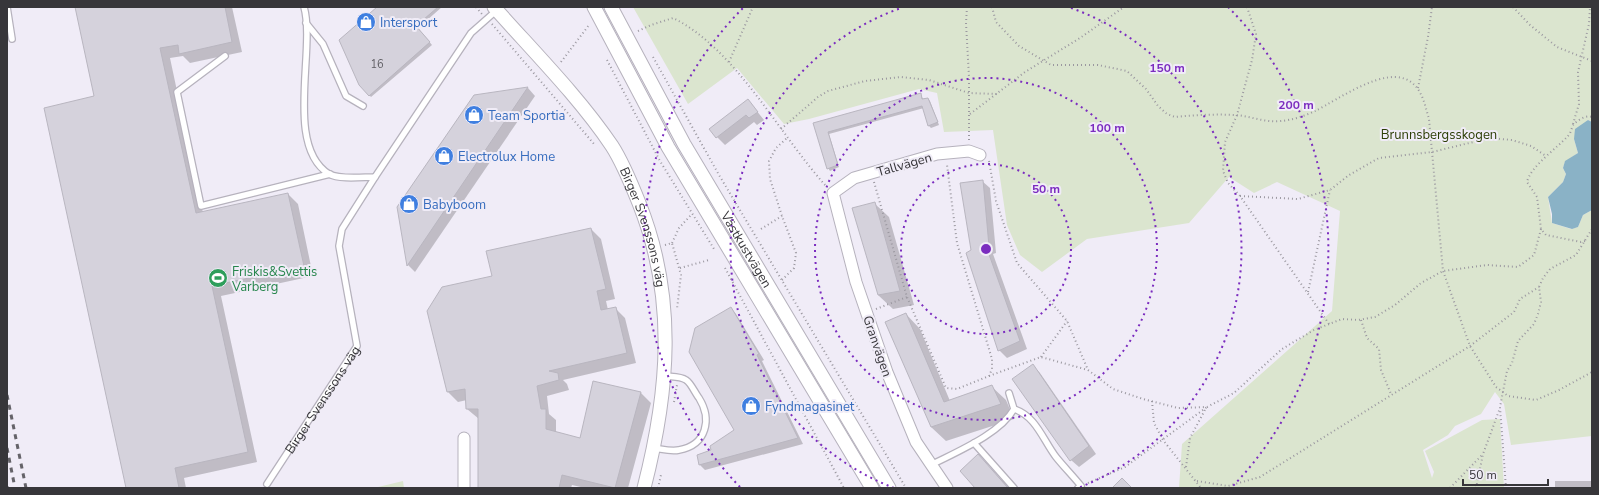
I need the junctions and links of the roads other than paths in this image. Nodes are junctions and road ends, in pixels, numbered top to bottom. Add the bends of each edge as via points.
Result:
1 (7, 7) edge
2 (304, 7) edge
3 (594, 7) edge
4 (611, 7) edge
5 (496, 8) edge
6 (306, 23) junction
7 (12, 39) dead end
8 (225, 56) dead end
9 (363, 106) dead end
10 (974, 153) road end
11 (330, 174) junction
12 (375, 177) junction
13 (833, 193) joint
14 (665, 376) junction
15 (1009, 393) dead end
16 (1014, 409) junction
17 (464, 438) dead end
18 (974, 443) junction
19 (654, 448) junction
20 (931, 465) junction
21 (267, 484) dead end
22 (1081, 487) edge
23 (464, 488) edge
24 (644, 488) edge
25 (872, 488) edge
26 (889, 488) edge
27 (947, 488) edge
28 (1014, 488) edge

1 - 7 lane
2 - 6 lane
3 - 25 street, Västkustvägen via 672,153
4 - 26 street, Västkustvägen via 684,144
5 - 12 lane, Birger Svenssons väg via 471,33
5 - 14 street, Birger Svenssons väg via 586,112 612,147 630,180 647,224 661,280 666,341
6 - 9 lane via 323,44 346,96
6 - 11 lane via 303,106 307,136 315,161
8 - 11 lane via 177,92 201,206
10 - 13 street, Tallvägen via 945,154 871,173 854,178
11 - 12 lane via 351,178
12 - 21 lane, Birger Svenssons väg via 342,229 339,246 357,346
13 - 20 street, Granvägen via 856,282 887,372 916,442
14 - 19 street, Birger Svenssons väg
14 - 19 lane via 677,377 689,383 703,405 707,424 705,432 689,446 679,450
15 - 16 lane
16 - 18 lane via 1009,418
16 - 22 lane via 1033,421 1056,457
17 - 23 street
18 - 20 lane
18 - 28 lane
19 - 24 street, Birger Svenssons väg
20 - 27 street, Granvägen

